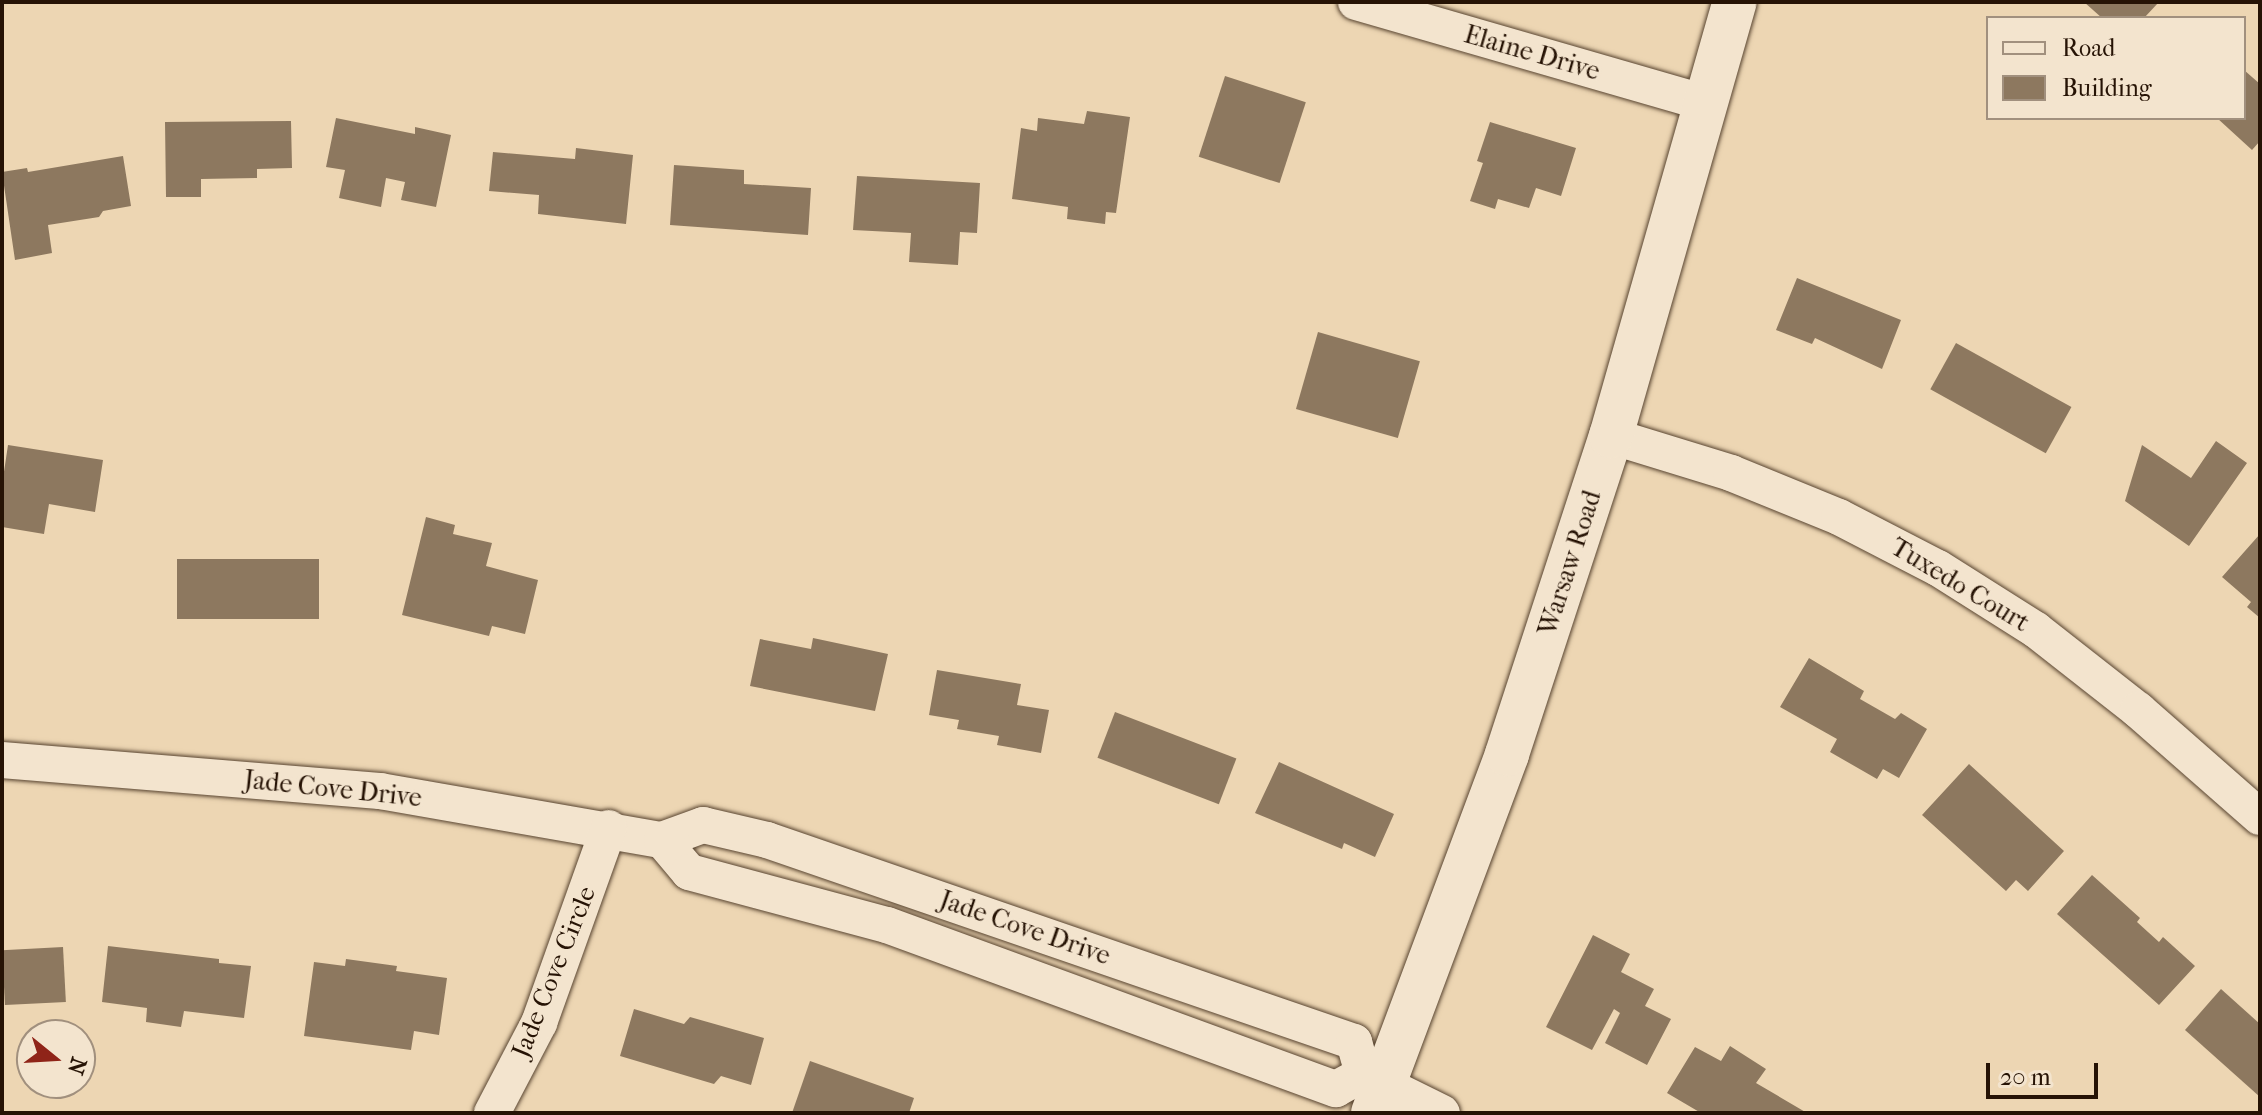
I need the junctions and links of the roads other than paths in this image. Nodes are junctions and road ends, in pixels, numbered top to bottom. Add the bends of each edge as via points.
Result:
1 (1356, 2) edge
2 (1735, 2) edge
3 (1707, 103) junction
4 (1611, 436) junction
5 (2, 760) edge
6 (2260, 817) edge
7 (609, 828) junction
8 (662, 840) junction
9 (861, 872) junction
10 (847, 914) junction
11 (1009, 922) junction
12 (994, 964) junction
13 (1374, 1090) edge
14 (492, 1113) edge
15 (1442, 1113) edge

1 - 3 street, Elaine Drive
2 - 3 street, Warsaw Road
3 - 4 street, Warsaw Road
4 - 6 street, Tuxedo Court via 1745,478 1839,517 1938,568 2036,630
4 - 13 street, Warsaw Road via 1507,754
5 - 7 street, Jade Cove Drive via 380,791
7 - 8 street, Jade Cove Drive
7 - 14 street, Jade Cove Circle via 539,1023
8 - 9 street, Jade Cove Drive via 703,825
8 - 10 street, Jade Cove Drive via 689,872
9 - 10 street
9 - 11 street, Jade Cove Drive
10 - 12 street, Jade Cove Drive
11 - 12 street
11 - 13 street, Jade Cove Drive via 1354,1042
12 - 13 street, Jade Cove Drive via 1336,1089
13 - 15 street

